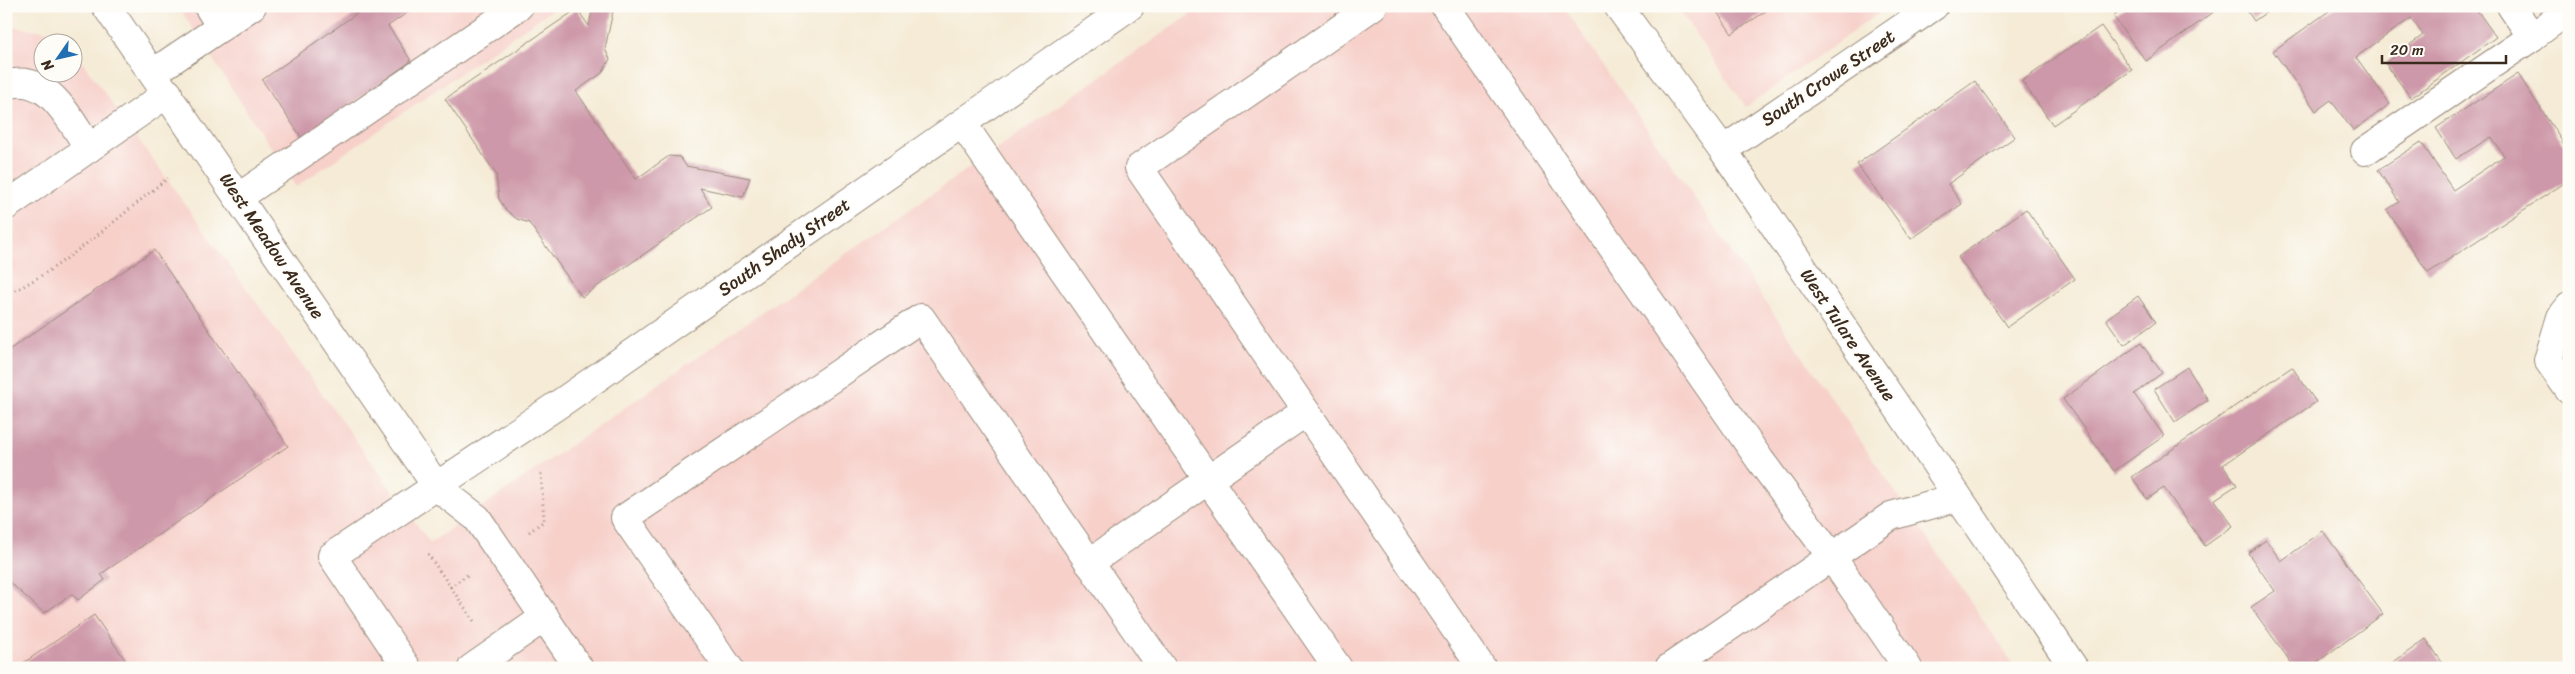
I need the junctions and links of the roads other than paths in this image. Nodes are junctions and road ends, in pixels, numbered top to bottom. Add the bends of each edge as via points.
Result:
1 (106, 6) edge
2 (252, 6) edge
3 (519, 6) edge
4 (1130, 6) edge
5 (1373, 6) edge
6 (1445, 6) edge
7 (1618, 6) edge
8 (1934, 6) edge
9 (2511, 6) edge
10 (2569, 10) edge
11 (215, 17) edge
12 (2532, 36) junction
13 (160, 83) junction
14 (6, 85) edge
15 (962, 123) junction
16 (89, 148) junction
17 (1723, 150) junction
18 (2365, 151) dead end
19 (239, 197) junction
20 (6, 206) edge
21 (2569, 307) edge
22 (2569, 390) edge
23 (1306, 412) junction
24 (1208, 480) junction
25 (437, 487) junction
26 (1958, 497) junction
27 (1831, 556) junction
28 (1089, 562) junction
29 (545, 617) junction
30 (407, 668) edge
31 (472, 668) edge
32 (579, 668) edge
33 (729, 668) edge
34 (1162, 668) edge
35 (1338, 668) edge
36 (1482, 668) edge
37 (1669, 668) edge
38 (1908, 668) edge
39 (2074, 668) edge

1 - 13 street, West Meadow Avenue
2 - 11 street
3 - 19 street
4 - 15 street, South Shady Street
5 - 23 street via 1139,168
6 - 27 street via 1760,460
7 - 17 street, West Tulare Avenue
8 - 17 street, South Crowe Street
9 - 12 street
10 - 12 street
11 - 13 street
12 - 18 street
13 - 16 street
13 - 19 street, West Meadow Avenue
14 - 16 street via 37,85 55,98
15 - 24 street
15 - 25 street, South Shady Street
16 - 20 street
17 - 26 street, West Tulare Avenue
19 - 25 street, West Meadow Avenue
21 - 22 street via 2561,317 2548,360
23 - 24 street
23 - 36 street
24 - 28 street
24 - 35 street
25 - 29 street, West Meadow Avenue via 477,518
25 - 30 street, South Shady Street via 332,556
26 - 27 street via 1891,516
26 - 39 street, West Tulare Avenue
27 - 37 street
27 - 38 street
28 - 33 street via 921,318 625,518
28 - 34 street
29 - 31 street
29 - 32 street, West Meadow Avenue

